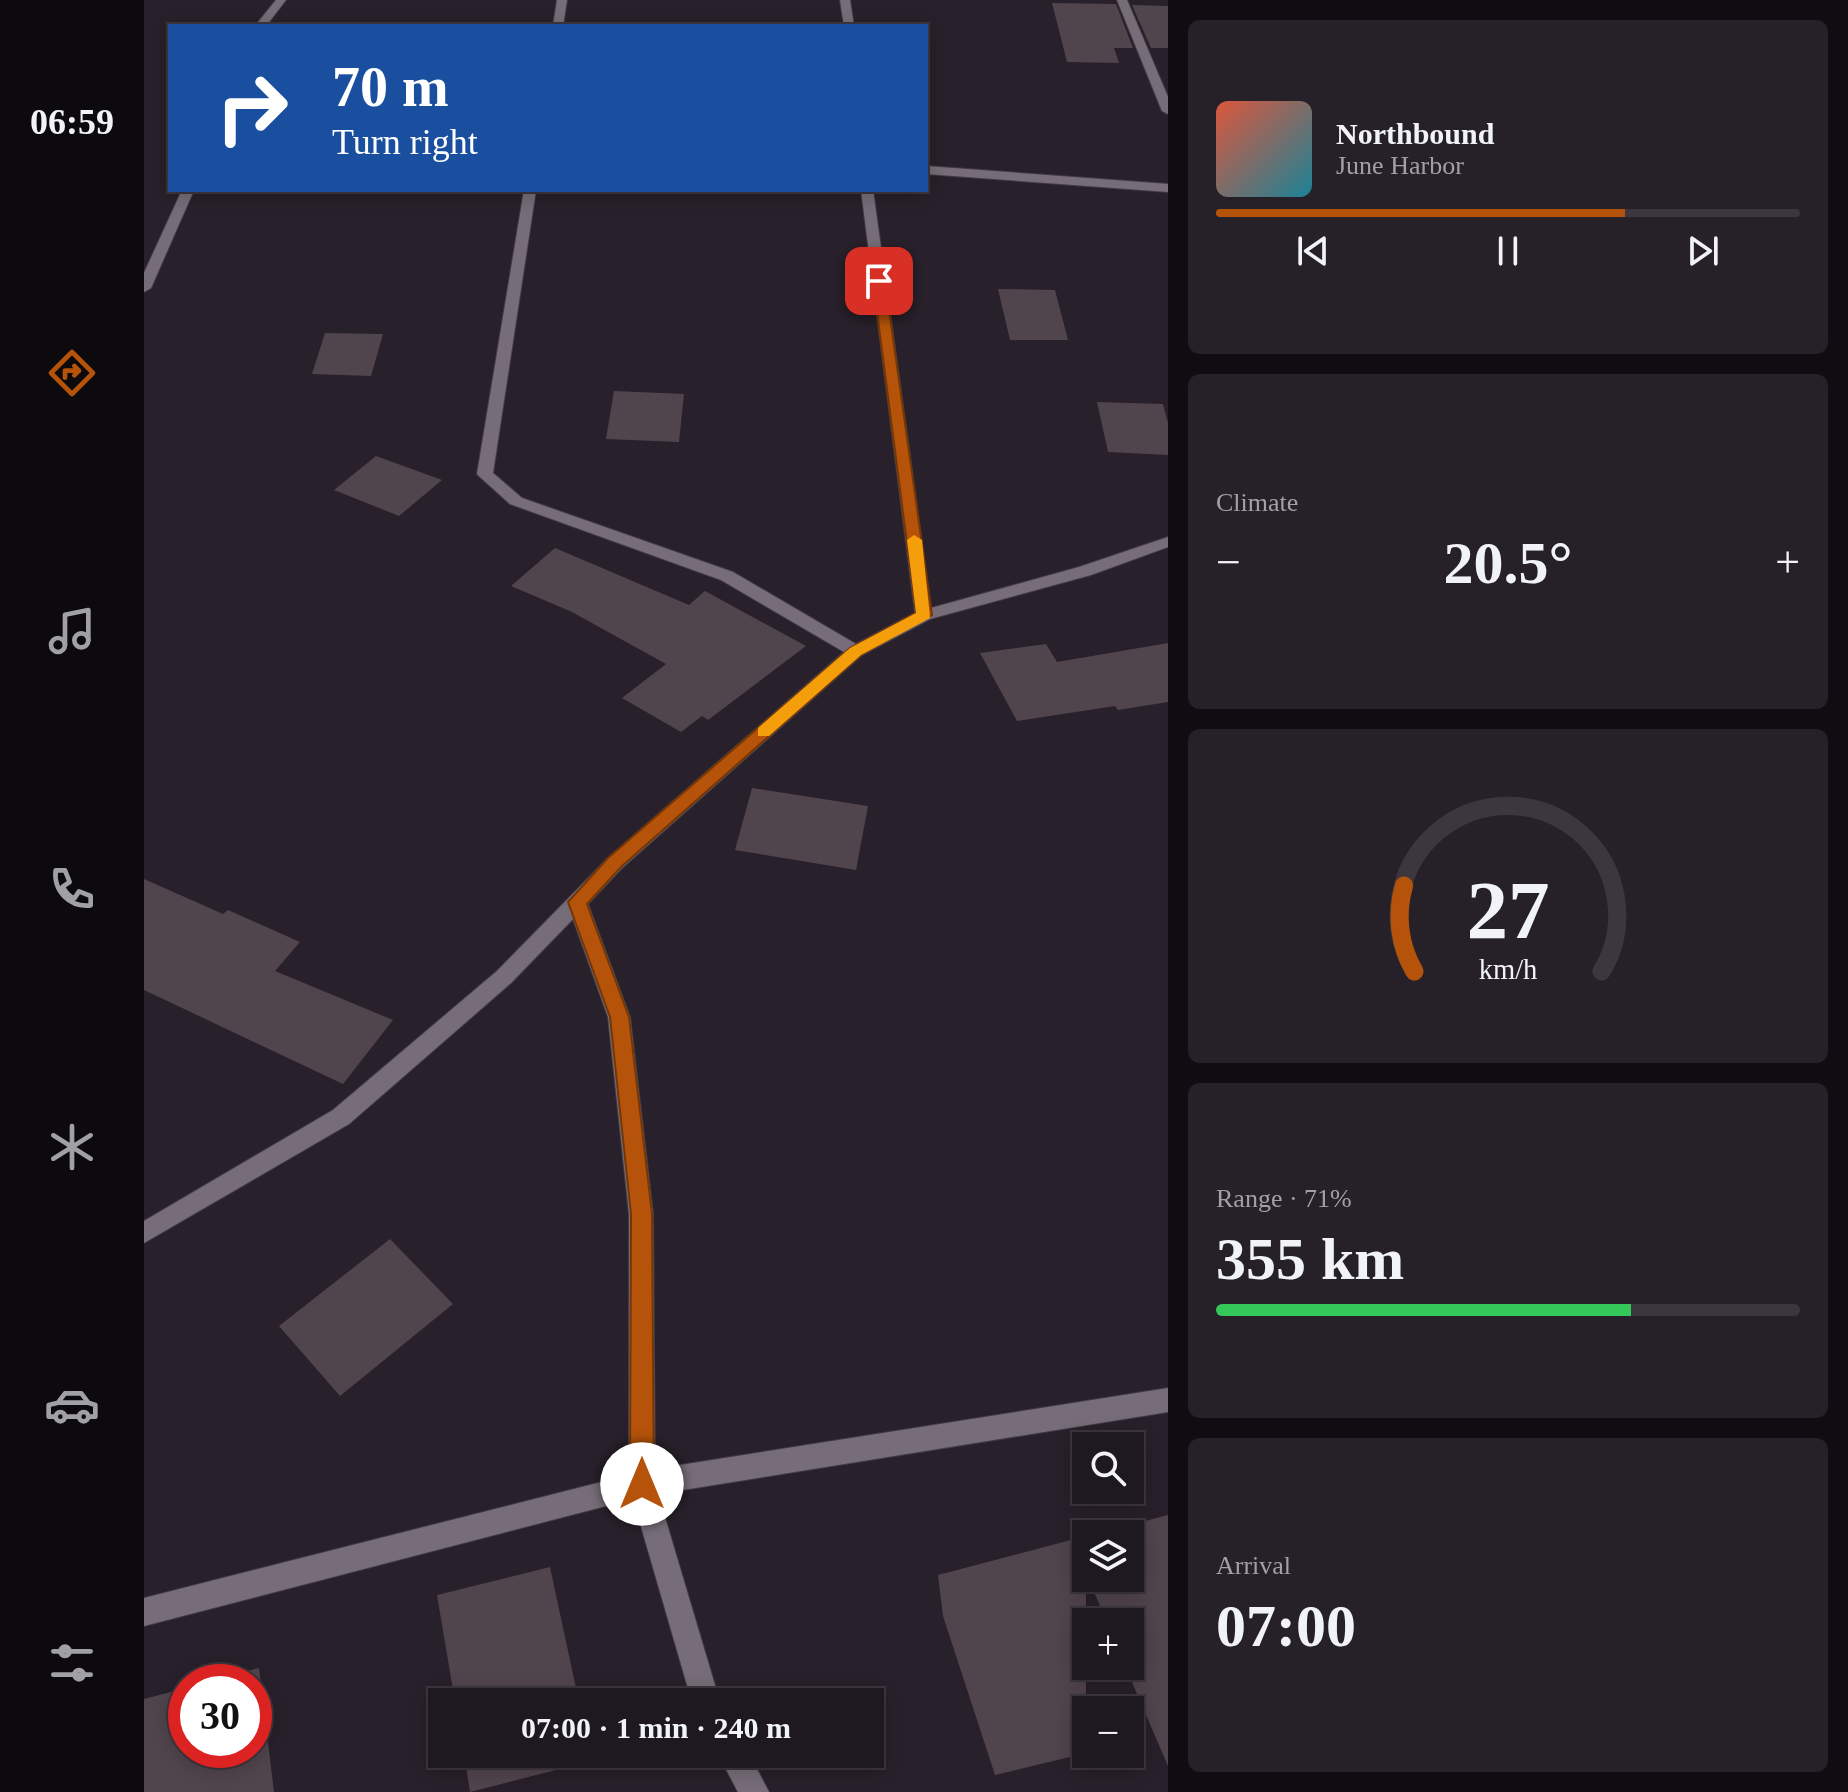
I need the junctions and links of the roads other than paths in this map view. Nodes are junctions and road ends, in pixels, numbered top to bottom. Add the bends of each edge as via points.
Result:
1 (281, 0) edge
2 (562, 0) edge
3 (845, 0) edge
4 (1122, 0) edge
5 (262, 24) edge
6 (558, 24) edge
7 (849, 24) edge
8 (1168, 111) edge
9 (928, 170) edge
10 (1168, 188) edge
11 (187, 192) edge
12 (530, 192) edge
13 (867, 192) edge
14 (144, 288) edge
15 (1168, 542) edge
16 (924, 615) junction
17 (856, 651) junction
18 (577, 902) junction
19 (144, 1233) edge
20 (1168, 1400) edge
21 (642, 1484) junction
22 (144, 1612) edge
23 (702, 1688) edge
24 (741, 1768) edge
25 (754, 1792) edge

1 - 5 street
2 - 6 street
3 - 7 street
4 - 8 street
9 - 10 street
11 - 14 street
12 - 17 street via 485,474 516,501 727,576
13 - 16 street
15 - 16 street
16 - 17 street
17 - 18 street
18 - 19 street via 504,977 341,1117
18 - 21 street via 619,1017 640,1199
20 - 21 street
21 - 22 street
21 - 23 street
24 - 25 street

